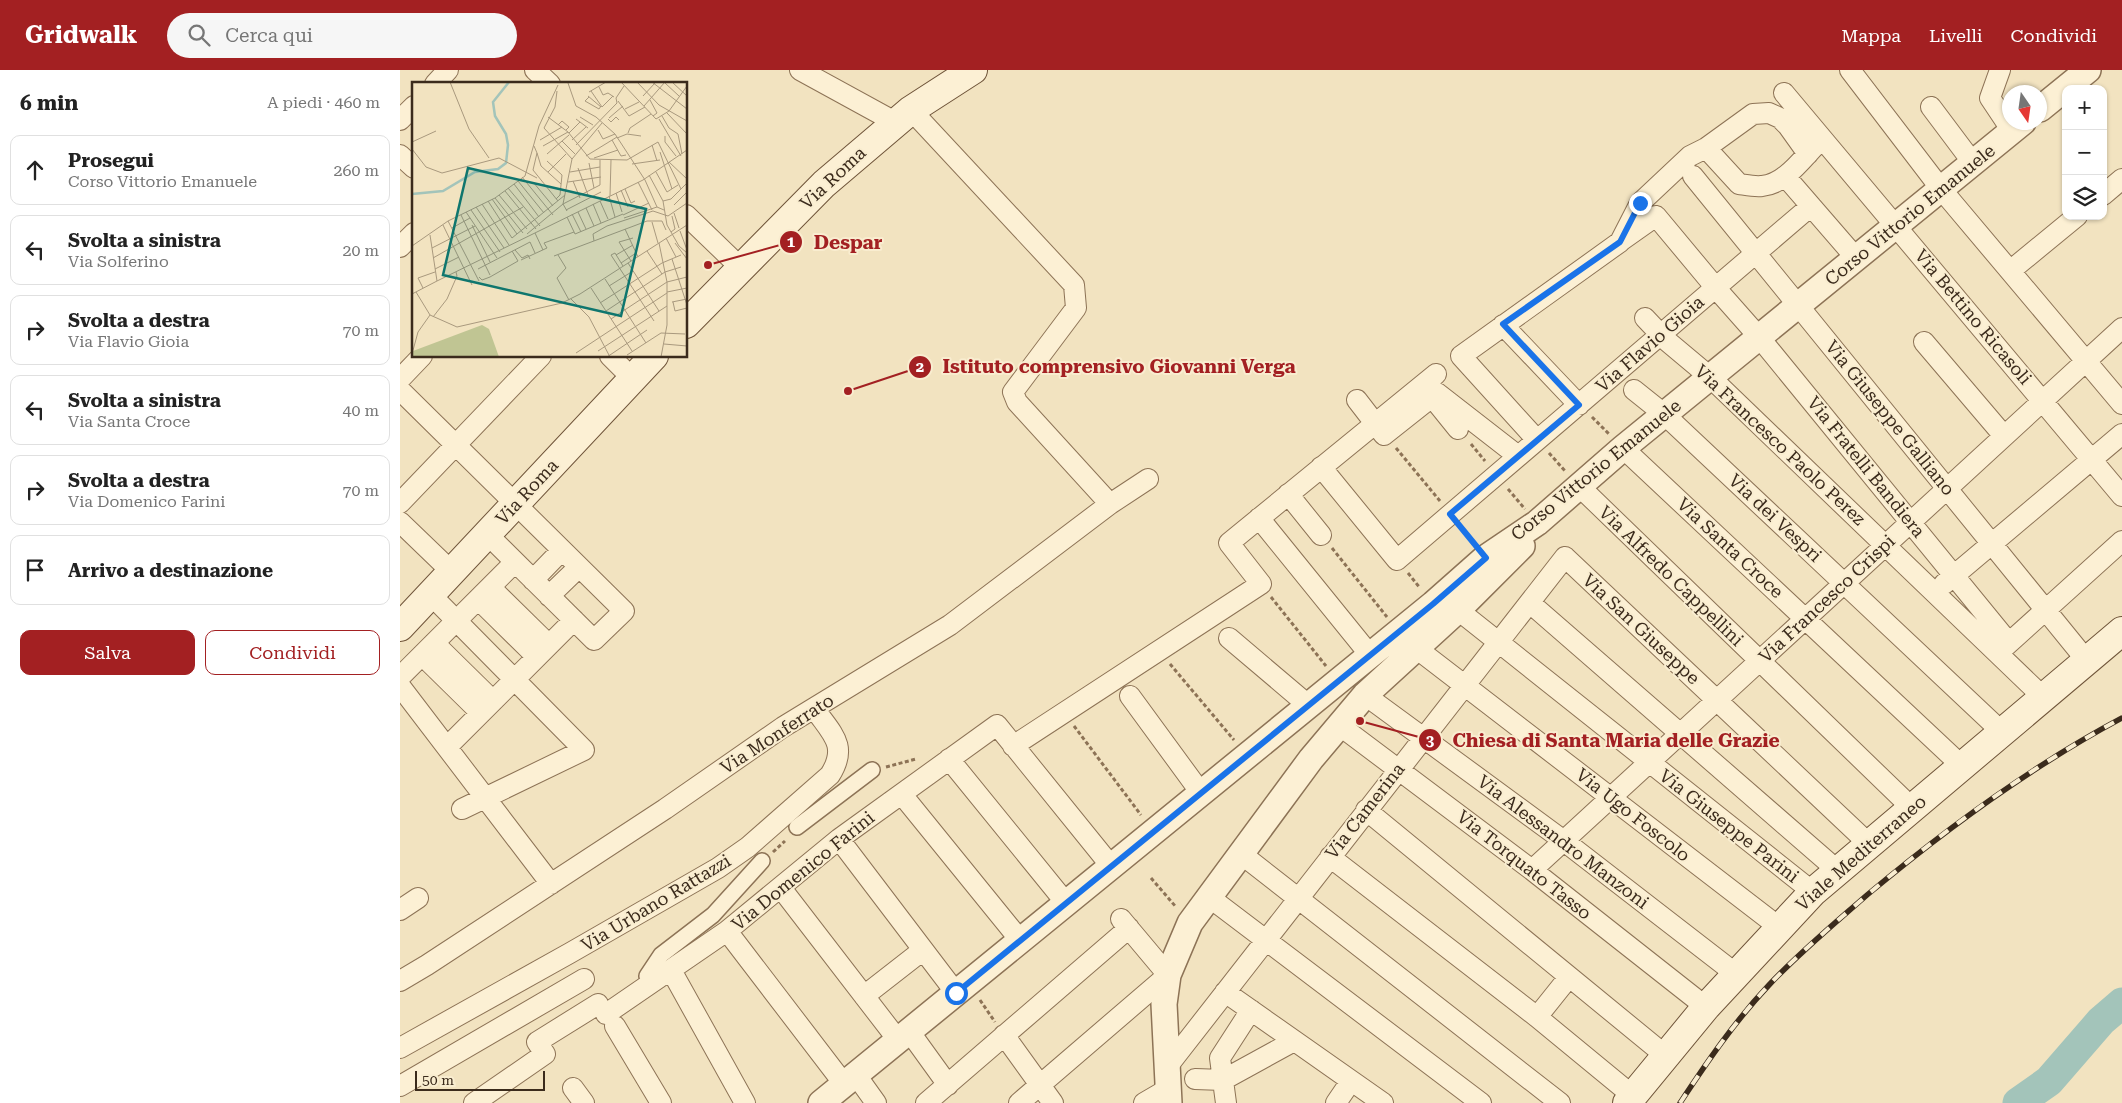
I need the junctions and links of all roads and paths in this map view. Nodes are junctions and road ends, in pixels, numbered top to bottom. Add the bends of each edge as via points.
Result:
1 (448, 70) edge
2 (535, 70) edge
3 (800, 70) edge
4 (973, 70) edge
5 (1850, 70) edge
6 (2000, 70) edge
7 (2088, 70) edge
8 (437, 82) edge
9 (548, 82) edge
10 (1784, 93) dead end
11 (2047, 103) edge
12 (1931, 107) dead end
13 (412, 108) edge
14 (2002, 111) edge
15 (903, 116) junction
16 (400, 120) edge
17 (2013, 130) edge
18 (1822, 139) junction
19 (1706, 148) junction
20 (1808, 154) junction
21 (400, 155) edge
22 (1973, 163) junction
23 (412, 166) edge
24 (1693, 176) dead end
25 (1785, 176) junction
26 (2122, 179) edge
27 (1739, 184) junction
28 (1941, 189) junction
29 (2107, 192) edge
30 (1717, 204) junction
31 (1811, 206) junction
32 (688, 217) edge
33 (2072, 220) edge
34 (1896, 226) junction
35 (412, 235) edge
36 (1620, 242) junction
37 (400, 247) edge
38 (1756, 253) junction
39 (1856, 258) junction
40 (742, 269) junction
41 (2010, 271) junction
42 (1718, 290) junction
43 (1799, 305) junction
44 (1645, 318) dead end
45 (688, 322) edge
46 (1503, 324) junction
47 (2122, 328) edge
48 (1759, 337) junction
49 (1664, 338) junction
50 (1924, 342) dead end
51 (420, 358) edge
52 (539, 358) edge
53 (612, 358) edge
54 (652, 358) edge
55 (2086, 360) junction
56 (1436, 374) dead end
57 (1710, 377) junction
58 (632, 378) junction
59 (400, 379) edge
60 (400, 390) edge
61 (1634, 390) dead end
62 (1432, 397) junction
63 (1357, 400) dead end
64 (2042, 400) junction
65 (2122, 404) edge
66 (1579, 405) junction
67 (1664, 414) junction
68 (1380, 429) junction
69 (1458, 429) joint
70 (2122, 434) edge
71 (2004, 436) junction
72 (1537, 440) junction
73 (456, 444) junction
74 (1623, 448) junction
75 (1518, 456) junction
76 (2092, 460) junction
77 (1321, 467) junction
78 (1496, 475) junction
79 (1148, 479) dead end
80 (1578, 485) junction
81 (1947, 488) junction
82 (1288, 494) junction
83 (2122, 496) edge
84 (400, 502) edge
85 (516, 504) junction
86 (1110, 504) junction
87 (1450, 514) junction
88 (1259, 518) junction
89 (400, 522) edge
90 (1910, 522) junction
91 (1537, 523) junction
92 (487, 534) junction
93 (1321, 535) joint
94 (2122, 541) edge
95 (1992, 544) junction
96 (1885, 545) junction
97 (562, 550) junction
98 (1566, 557) joint
99 (1486, 558) junction
100 (1397, 560) junction
101 (515, 562) junction
102 (579, 566) junction
103 (452, 572) junction
104 (1954, 575) junction
105 (533, 580) junction
106 (1844, 583) junction
107 (1261, 584) junction
108 (1934, 592) junction
109 (484, 593) junction
110 (431, 595) junction
111 (550, 596) junction
112 (1530, 603) junction
113 (1433, 604) junction
114 (1458, 610) junction
115 (2045, 610) junction
116 (1805, 619) junction
117 (456, 620) junction
118 (574, 620) junction
119 (400, 627) edge
120 (1398, 631) junction
121 (2122, 631) edge
122 (1229, 638) dead end
123 (1499, 642) junction
124 (1416, 648) junction
125 (2003, 648) junction
126 (428, 649) junction
127 (1159, 650) junction
128 (543, 651) junction
129 (1370, 655) junction
130 (1760, 661) junction
131 (2087, 661) junction
132 (400, 677) edge
133 (515, 680) junction
134 (1338, 681) junction
135 (1465, 685) junction
136 (400, 686) edge
137 (1365, 695) junction
138 (1130, 696) dead end
139 (2043, 697) junction
140 (1717, 700) junction
141 (1308, 705) junction
142 (487, 707) junction
143 (814, 708) junction
144 (1064, 713) junction
145 (1339, 725) junction
146 (2002, 732) junction
147 (1680, 734) junction
148 (1423, 738) junction
149 (1014, 746) junction
150 (447, 747) junction
151 (1247, 755) junction
152 (949, 759) junction
153 (1649, 762) junction
154 (1962, 766) junction
155 (1398, 769) junction
156 (872, 770) joint
157 (1201, 793) junction
158 (485, 798) junction
159 (1611, 798) junction
160 (908, 802) dead end
161 (1912, 808) junction
162 (462, 809) dead end
163 (1366, 810) junction
164 (797, 827) dead end
165 (1154, 831) junction
166 (839, 840) junction
167 (1564, 841) junction
168 (1869, 844) junction
169 (1240, 853) junction
170 (1330, 857) junction
171 (762, 861) dead end
172 (1111, 866) junction
173 (1532, 870) junction
174 (1837, 870) junction
175 (1151, 878) dead end
176 (551, 884) junction
177 (781, 888) junction
178 (1813, 892) junction
179 (1209, 897) junction
180 (1298, 897) junction
181 (418, 898) dead end
182 (1066, 903) junction
183 (400, 910) edge
184 (1190, 923) junction
185 (1779, 927) junction
186 (727, 931) junction
187 (1020, 940) junction
188 (1266, 940) junction
189 (923, 950) junction
190 (670, 970) junction
191 (1736, 974) junction
192 (1168, 975) junction
193 (647, 976) dead end
194 (1569, 977) junction
195 (584, 979) dead end
196 (400, 981) edge
197 (962, 988) junction
198 (1225, 992) junction
199 (864, 996) junction
200 (1706, 1007) junction
201 (1251, 1010) junction
202 (606, 1015) junction
203 (1537, 1017) junction
204 (1004, 1035) junction
205 (904, 1036) junction
206 (1294, 1041) junction
207 (400, 1048) edge
208 (1666, 1056) junction
209 (850, 1079) junction
210 (1195, 1079) dead end
211 (1223, 1080) junction
212 (1351, 1081) junction
213 (948, 1084) junction
214 (1040, 1085) junction
215 (400, 1086) edge
216 (1168, 1086) edge
217 (1630, 1100) edge
218 (474, 1103) edge
219 (661, 1103) edge
220 (745, 1103) edge
221 (821, 1103) edge
222 (876, 1103) edge
223 (926, 1103) edge
224 (1019, 1103) edge
225 (1053, 1103) edge
226 (1144, 1103) edge
227 (1226, 1103) edge
228 (1336, 1103) edge
229 (1383, 1103) edge
230 (1481, 1103) edge
231 (1560, 1103) edge

1 - 8 street
2 - 9 street
3 - 15 street
4 - 15 main road, Via Roma
5 - 28 street
6 - 14 street via 1990,98
7 - 11 street
10 - 18 street, Via Bettino Ricasoli
12 - 22 street
13 - 16 street
15 - 40 main road, Via Roma via 824,184
15 - 86 street via 1074,285 1076,308 1013,392 1017,402
17 - 22 street, Corso Vittorio Emanuele
18 - 20 street
18 - 34 street, Via Bettino Ricasoli
19 - 20 street via 1753,114 1769,113 1788,126
19 - 27 street
19 - 36 street via 1690,156 1640,203
20 - 25 street
21 - 23 street
22 - 28 street, Corso Vittorio Emanuele
24 - 30 street, Via Giuseppe Galliano
25 - 27 street via 1760,187
25 - 31 street
26 - 29 street
27 - 30 street
28 - 34 street, Corso Vittorio Emanuele
28 - 41 street
30 - 38 street, Via Giuseppe Galliano
31 - 38 street, Via Flavio Gioia
31 - 39 street
32 - 40 street
33 - 41 street
34 - 39 street, Corso Vittorio Emanuele
34 - 64 street, Via Bettino Ricasoli
35 - 37 street
36 - 42 street, Via Fratelli Bandiera via 1656,216
36 - 46 street
38 - 42 street, Via Flavio Gioia
38 - 43 street, Via Giuseppe Galliano
39 - 43 street, Corso Vittorio Emanuele
40 - 45 main road, Via Roma
41 - 55 street
42 - 48 street, Via Fratelli Bandiera
42 - 49 street, Via Flavio Gioia
43 - 48 street, Corso Vittorio Emanuele
43 - 81 street, Via Giuseppe Galliano
44 - 49 street, Via Francesco Paolo Perez
46 - 66 street
46 - 72 street via 1461,356
47 - 55 street, Via Francesco Crispi
48 - 57 street, Corso Vittorio Emanuele
48 - 90 street, Via Fratelli Bandiera
49 - 57 street, Via Francesco Paolo Perez
49 - 66 street, Via Flavio Gioia
50 - 71 street
51 - 59 street
52 - 73 street
53 - 58 street
54 - 58 main road, Via Roma
55 - 64 street, Via Francesco Crispi
55 - 65 street
56 - 68 street
57 - 67 street, Corso Vittorio Emanuele
57 - 96 street, Via Francesco Paolo Perez
58 - 85 main road, Via Roma
60 - 73 street
61 - 67 street, Via dei Vespri
62 - 68 street
62 - 69 street
62 - 75 street via 1437,393
63 - 68 street
64 - 71 street, Via Francesco Crispi
64 - 76 street, Via Bettino Ricasoli
66 - 72 street, Via Flavio Gioia
66 - 74 path
67 - 74 street, Corso Vittorio Emanuele
67 - 106 street, Via dei Vespri
68 - 77 street
68 - 87 path
69 - 78 path
70 - 76 street
71 - 81 street, Via Francesco Crispi
72 - 75 street, Via Flavio Gioia
72 - 80 path
73 - 84 street
73 - 85 street
74 - 80 street, Corso Vittorio Emanuele
74 - 116 street, Via Santa Croce
75 - 78 street, Via Flavio Gioia
76 - 83 street, Via Bettino Ricasoli
76 - 95 street
77 - 82 street
77 - 100 street
78 - 87 street, Via Flavio Gioia
78 - 91 path
79 - 86 street, Via Monferrato
80 - 91 street, Corso Vittorio Emanuele
80 - 130 street, Via Alfredo Cappellini
81 - 90 street, Via Francesco Crispi
81 - 95 street, Via Giuseppe Galliano
82 - 88 street
82 - 93 street
85 - 92 main road, Via Roma
85 - 97 street
86 - 143 street, Via Monferrato via 950,625
87 - 99 path
87 - 100 street, Via Flavio Gioia
88 - 107 street via 1229,544
88 - 129 street
89 - 103 street
90 - 96 street, Via Francesco Crispi
90 - 104 street, Via Fratelli Bandiera
91 - 99 street, Corso Vittorio Emanuele
91 - 114 street via 1518,551
92 - 101 street
92 - 103 main road, Via Roma
93 - 120 path
94 - 115 street
95 - 104 street
95 - 115 street, Via Giuseppe Galliano
96 - 106 street, Via Francesco Crispi
96 - 108 street, Via Francesco Paolo Perez
97 - 102 street
97 - 105 street
98 - 112 street, Via Camerina
98 - 140 street, Via San Giuseppe
99 - 113 street, Corso Vittorio Emanuele
100 - 113 path
101 - 105 street
101 - 109 street
102 - 111 street
102 - 118 street via 624,611 594,640
103 - 110 main road, Via Roma
104 - 108 street
104 - 125 street, Via Fratelli Bandiera
105 - 111 street
106 - 116 street, Via Francesco Crispi
106 - 146 street, Via dei Vespri
107 - 127 street
107 - 134 path
108 - 125 street, Via Francesco Paolo Perez
109 - 117 street
109 - 128 street
110 - 117 street
110 - 119 main road, Via Roma
111 - 118 street
112 - 123 street, Via Camerina
112 - 147 street
113 - 120 street, Corso Vittorio Emanuele
114 - 123 street, Via Giuseppe Parini
114 - 124 street
115 - 125 street
115 - 131 street, Via Giuseppe Galliano
116 - 130 street, Via Francesco Crispi
116 - 154 street, Via Santa Croce
117 - 126 street
117 - 133 street
118 - 128 street
120 - 129 street, Corso Vittorio Emanuele
121 - 131 main road, Viale Mediterraneo
122 - 141 street
123 - 135 street, Via Camerina
123 - 153 street, Via Giuseppe Parini
124 - 135 street, Via Ugo Foscolo
124 - 137 street
125 - 139 street, Via Francesco Paolo Perez
126 - 132 street
126 - 142 street
127 - 144 street
127 - 151 path
128 - 133 street
129 - 134 street, Corso Vittorio Emanuele
130 - 140 street, Via Francesco Crispi
130 - 161 street, Via Alfredo Cappellini
131 - 139 main road, Viale Mediterraneo
133 - 142 street
133 - 158 street via 584,750
134 - 141 street, Corso Vittorio Emanuele
135 - 148 street, Via Camerina
135 - 159 street, Via Ugo Foscolo
136 - 150 street
137 - 145 street
137 - 148 street, Via Alessandro Manzoni
138 - 157 street
139 - 146 main road, Viale Mediterraneo
140 - 147 street, Via Francesco Crispi
140 - 168 street, Via San Giuseppe
141 - 151 street, Corso Vittorio Emanuele
142 - 150 street
143 - 176 street, Via Monferrato
143 - 207 street, Via Urbano Rattazzi via 833,735 839,750 838,763 830,775 748,847 718,868 570,954
144 - 149 street
144 - 165 path
145 - 155 street, Via Torquato Tasso
145 - 169 street
146 - 154 main road, Viale Mediterraneo
147 - 153 street, Via Francesco Crispi
147 - 174 street
148 - 155 street, Via Camerina
148 - 167 street, Via Alessandro Manzoni
149 - 152 street, Via Domenico Farini via 997,725
149 - 172 street
150 - 158 street
151 - 157 street, Corso Vittorio Emanuele
152 - 156 path via 920,758
152 - 166 street, Via Domenico Farini
152 - 182 street
153 - 159 street, Via Francesco Crispi
153 - 178 street, Via Giuseppe Parini
154 - 161 main road, Viale Mediterraneo
155 - 163 street, Via Camerina
155 - 173 street, Via Torquato Tasso
156 - 164 street
157 - 165 street, Corso Vittorio Emanuele
158 - 162 street
158 - 176 street
159 - 167 street, Via Francesco Crispi
159 - 185 street, Via Ugo Foscolo
160 - 187 street
161 - 168 main road, Viale Mediterraneo
163 - 170 street, Via Camerina
163 - 194 street
165 - 172 street, Corso Vittorio Emanuele
166 - 177 street, Via Domenico Farini
166 - 189 street
167 - 173 street, Via Francesco Crispi
167 - 191 street, Via Alessandro Manzoni
168 - 174 main road, Viale Mediterraneo
169 - 179 street
169 - 180 street
170 - 180 street, Via Camerina
170 - 203 street
171 - 193 street via 714,915 661,955
172 - 182 street, Corso Vittorio Emanuele
173 - 200 street, Via Torquato Tasso
174 - 178 main road, Viale Mediterraneo
175 - 184 path
176 - 196 street, Via Monferrato
177 - 186 street, Via Domenico Farini
177 - 199 street
178 - 185 main road, Viale Mediterraneo
179 - 184 street
179 - 188 street
180 - 188 street, Via Camerina
180 - 231 street
181 - 183 street
182 - 187 street, Corso Vittorio Emanuele
184 - 192 street
185 - 191 main road, Viale Mediterraneo
186 - 190 street, Via Domenico Farini
186 - 209 street
187 - 197 street, Corso Vittorio Emanuele
188 - 198 street, Via Camerina
188 - 230 street
189 - 197 street
189 - 199 street
190 - 202 street, Via Domenico Farini
190 - 220 street
191 - 200 main road, Viale Mediterraneo
192 - 204 street via 1125,923
192 - 214 street
192 - 216 street via 1164,1004
194 - 203 street
194 - 208 street
195 - 215 street
197 - 204 path
197 - 205 street, Corso Vittorio Emanuele
198 - 201 street
198 - 216 street, Via Camerina
199 - 205 street
200 - 208 main road, Viale Mediterraneo
201 - 206 street
201 - 211 street via 1220,1058
202 - 218 street, Via Domenico Farini via 537,1042 545,1054
202 - 219 street
203 - 217 street
204 - 213 street
204 - 214 street
205 - 209 street, Corso Vittorio Emanuele
205 - 213 street
206 - 211 street
206 - 212 street
208 - 217 main road, Viale Mediterraneo
209 - 221 street, Corso Vittorio Emanuele
209 - 222 street
210 - 211 street
211 - 227 street
212 - 228 street
212 - 229 street
213 - 223 street
214 - 224 street
214 - 225 street
216 - 226 street

